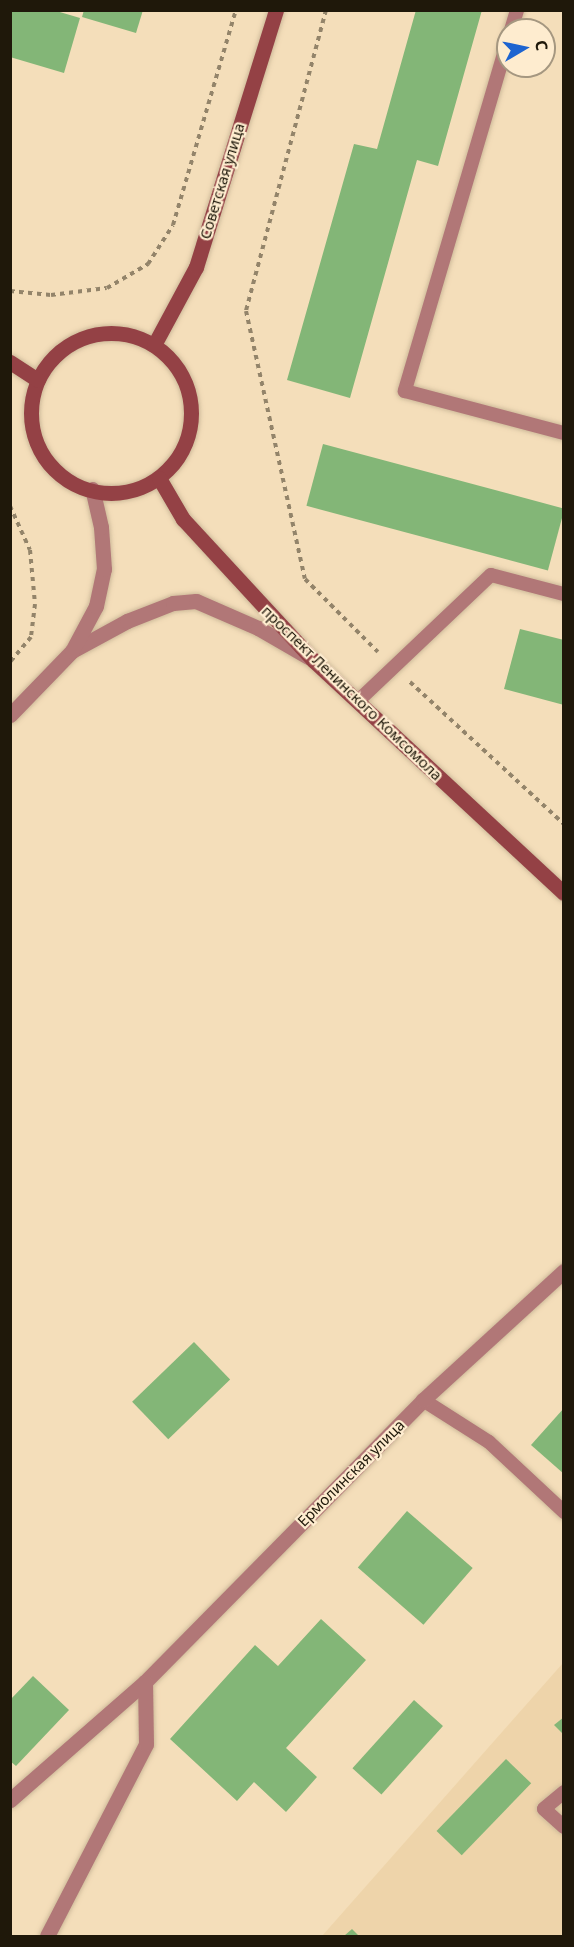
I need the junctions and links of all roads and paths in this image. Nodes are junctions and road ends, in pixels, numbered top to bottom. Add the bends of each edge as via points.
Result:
1 (236, 10) edge
2 (276, 10) edge
3 (326, 10) edge
4 (497, 78) edge
5 (10, 291) edge
6 (154, 345) junction
7 (10, 362) edge
8 (38, 380) junction
9 (564, 433) edge
10 (159, 478) junction
11 (92, 489) junction
12 (10, 506) edge
13 (564, 594) edge
14 (72, 651) junction
15 (313, 660) junction
16 (10, 662) edge
17 (393, 667) junction
18 (358, 701) junction
19 (10, 715) edge
20 (564, 824) edge
21 (564, 893) edge
22 (564, 1271) edge
23 (423, 1400) junction
24 (564, 1512) edge
25 (145, 1682) junction
26 (564, 1792) edge
27 (10, 1800) edge
28 (564, 1827) edge
29 (47, 1936) edge

1 - 5 path via 172,225 148,264 108,288 51,295
2 - 6 main road, Советская улица via 196,267
3 - 17 path via 246,311 305,579
4 - 9 lane via 405,390
6 - 8 main road via 133,336 88,336 51,360
6 - 10 main road via 174,362 186,385 192,410 188,436 177,460
7 - 8 main road
8 - 11 main road via 31,405 33,432 44,457 62,477 80,488
10 - 11 main road via 119,493
10 - 15 main road, проспект Ленинского Комсомола via 183,519
11 - 14 street via 101,527 104,569 96,606
12 - 16 path via 30,549 34,604 31,637
13 - 17 lane via 491,576
14 - 15 street via 127,621 173,603 196,601 258,628
14 - 19 street
15 - 18 main road, проспект Ленинского Комсомола
17 - 18 lane
17 - 20 path
18 - 21 main road, проспект Ленинского Комсомола
22 - 23 street, Ермолинская улица
23 - 24 lane via 489,1442
23 - 25 street, Ермолинская улица
25 - 27 street, Ермолинская улица
25 - 29 street via 146,1744
26 - 28 lane via 544,1809

